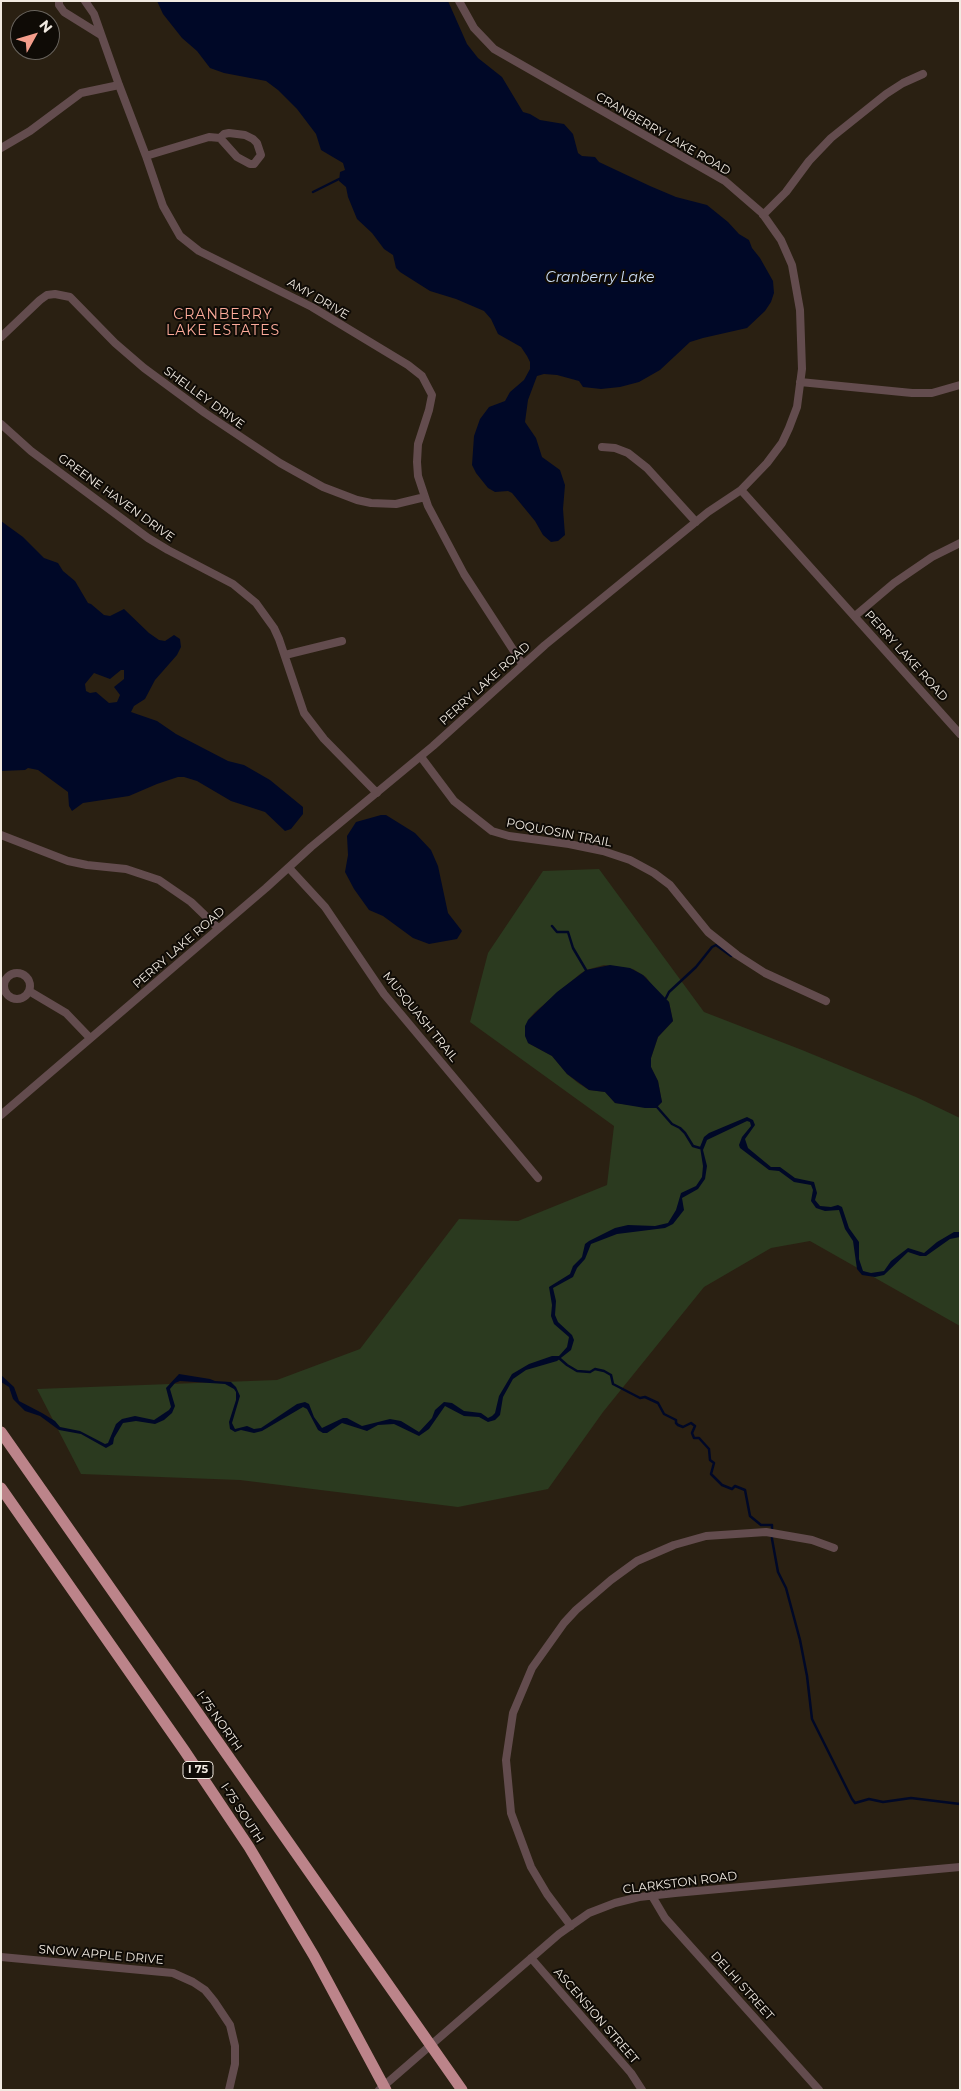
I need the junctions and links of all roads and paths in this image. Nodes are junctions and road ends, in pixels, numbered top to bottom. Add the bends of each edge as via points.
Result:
1 (59, 1) edge
2 (85, 1) edge
3 (459, 1) edge
4 (102, 35) junction
5 (923, 74) dead end
6 (119, 85) junction
7 (220, 138) junction
8 (1, 148) edge
9 (146, 156) junction
10 (763, 215) junction
11 (1, 337) edge
12 (800, 382) junction
13 (960, 384) edge
14 (1, 424) edge
15 (602, 447) dead end
16 (742, 490) junction
17 (425, 498) junction
18 (696, 522) junction
19 (960, 543) edge
20 (855, 616) junction
21 (342, 641) dead end
22 (285, 655) junction
23 (523, 665) junction
24 (960, 734) edge
25 (421, 756) junction
26 (377, 793) junction
27 (1, 835) edge
28 (289, 868) junction
29 (218, 928) junction
30 (29, 991) dead end
31 (826, 1001) dead end
32 (90, 1038) junction
33 (1, 1115) edge
34 (538, 1178) dead end
35 (1, 1432) edge
36 (1, 1488) edge
37 (834, 1548) dead end
38 (960, 1867) edge
39 (652, 1896) junction
40 (571, 1926) junction
41 (1, 1957) edge
42 (531, 1958) junction
43 (229, 2090) edge
44 (379, 2090) edge
45 (386, 2090) edge
46 (462, 2090) edge
47 (642, 2090) edge
48 (819, 2090) edge

1 - 4 street via 64,12
2 - 4 street, AMY DRIVE
3 - 10 street, CRANBERRY LAKE ROAD via 474,28 494,50 725,181
4 - 6 street, AMY DRIVE
5 - 10 street via 890,91 831,138
6 - 8 street via 81,93
6 - 9 street, AMY DRIVE
7 - 7 street via 228,133 245,135 253,139 261,155 254,164 250,164 237,158
7 - 9 street via 201,139
9 - 17 street, AMY DRIVE via 173,226 199,252 312,307 422,376 432,395 418,444 418,476
10 - 12 street, CRANBERRY LAKE ROAD via 781,240 792,265 801,338
11 - 17 street, SHELLEY DRIVE via 47,295 70,297 115,344 144,368 237,436 287,467 323,487 364,502 396,504
12 - 13 street via 918,393 932,393
12 - 16 street, CRANBERRY LAKE ROAD via 796,407 782,443
14 - 22 street, GREENE HAVEN DRIVE via 31,451 148,538 244,592 266,614
15 - 18 street via 628,453 647,468
16 - 18 street, PERRY LAKE ROAD
16 - 20 street, PERRY LAKE ROAD
17 - 23 street, AMY DRIVE via 464,574
18 - 23 street, PERRY LAKE ROAD
19 - 20 street via 894,584
20 - 24 street, PERRY LAKE ROAD
21 - 22 street
22 - 26 street, GREENE HAVEN DRIVE via 297,697 310,723
23 - 25 street, PERRY LAKE ROAD
25 - 26 street, PERRY LAKE ROAD
25 - 31 street, POQUOSIN TRAIL via 454,802 492,831 603,851 630,860 670,886 708,932 737,955 765,973
26 - 28 street, PERRY LAKE ROAD
27 - 29 street via 68,861 126,869 159,880 186,898
28 - 29 street, PERRY LAKE ROAD
28 - 34 street, MUSQUASH TRAIL via 326,906 384,994
29 - 32 street, PERRY LAKE ROAD
30 - 32 street via 66,1013
32 - 33 street, PERRY LAKE ROAD
35 - 46 highway, I-75 NORTH / I 75
36 - 45 highway, I-75 SOUTH / I 75 via 248,1847 314,1956
37 - 40 street via 812,1540 766,1532 706,1536 674,1545 637,1561 576,1610 532,1668 513,1713 506,1760 511,1813 530,1867
38 - 39 street, CLARKSTON ROAD
39 - 40 street, CLARKSTON ROAD via 615,1903 589,1913
39 - 48 street, DELHI STREET via 665,1918
40 - 42 street, CLARKSTON ROAD
41 - 43 street, SNOW APPLE DRIVE via 173,1973 193,1982 205,1990 230,2025 235,2064
42 - 44 street, CLARKSTON ROAD
42 - 47 street, ASCENSION STREET

